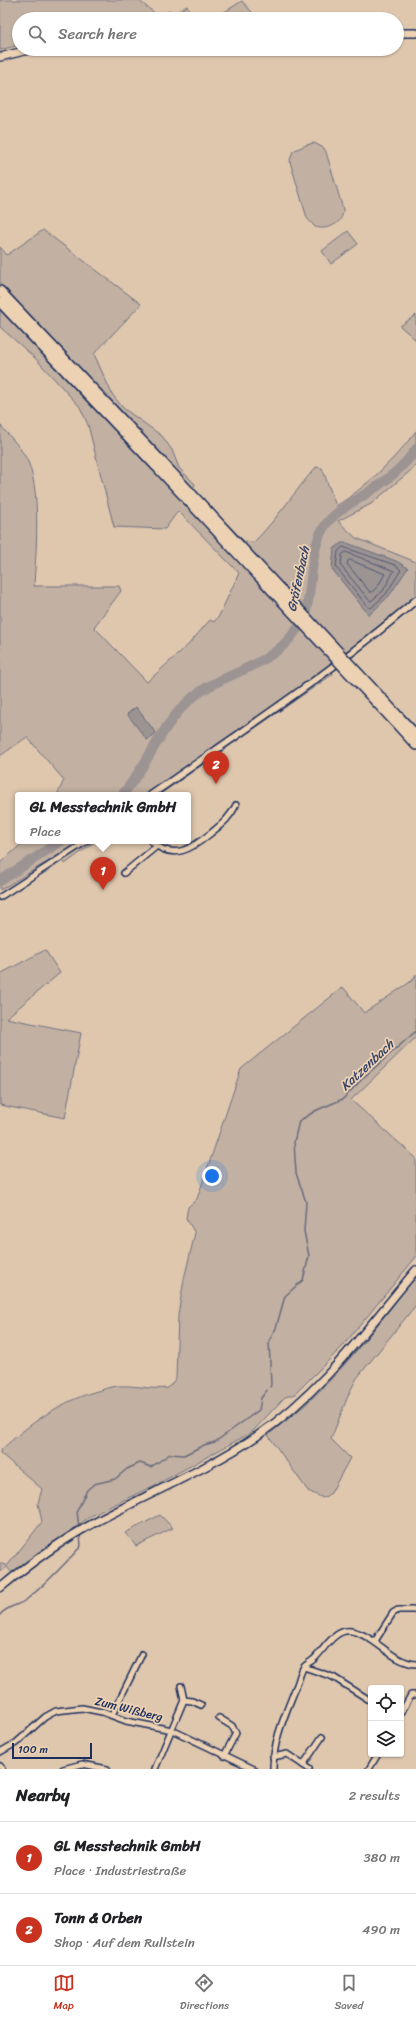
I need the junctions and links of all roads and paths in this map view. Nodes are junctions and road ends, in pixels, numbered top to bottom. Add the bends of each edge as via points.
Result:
1 (404, 33) edge
2 (416, 33) edge
3 (12, 54) edge
4 (0, 57) edge
5 (0, 291) edge
6 (0, 302) edge
7 (158, 464) junction
8 (416, 600) edge
9 (396, 718) junction
10 (416, 735) edge
11 (416, 745) edge
12 (155, 792) edge
13 (236, 805) dead end
14 (82, 844) edge
15 (155, 844) edge
16 (157, 846) junction
17 (124, 873) dead end
18 (0, 897) edge
19 (416, 1270) edge
20 (0, 1588) edge
21 (416, 1610) edge
22 (374, 1641) junction
23 (142, 1654) dead end
24 (416, 1664) edge
25 (304, 1667) junction
26 (181, 1686) dead end
27 (416, 1695) edge
28 (368, 1699) edge
29 (184, 1700) junction
30 (201, 1705) dead end
31 (404, 1708) edge
32 (112, 1715) junction
33 (219, 1718) dead end
34 (172, 1730) junction
35 (322, 1737) dead end
36 (0, 1752) edge
37 (224, 1756) junction
38 (273, 1757) junction
39 (376, 1757) edge
40 (303, 1765) junction
41 (0, 1766) edge
42 (89, 1767) edge
43 (2, 1769) edge
44 (63, 1769) edge
45 (107, 1769) edge
46 (155, 1769) edge
47 (254, 1769) edge
48 (273, 1769) edge
49 (309, 1769) edge
50 (369, 1769) edge

1 - 2 main road
3 - 4 main road
5 - 7 highway
6 - 7 highway
7 - 9 highway, bridge
8 - 12 street via 325,673
9 - 10 highway
9 - 11 highway
13 - 16 street via 230,818 194,847 178,852
14 - 18 street
15 - 16 street
16 - 17 street
19 - 20 main road via 337,1365 274,1423 198,1471 70,1537
21 - 22 street via 398,1610
22 - 24 street via 405,1661
22 - 25 street via 360,1633 341,1632
23 - 32 street
25 - 28 street via 333,1677
25 - 38 street via 280,1728
26 - 29 street
27 - 31 street via 411,1695
29 - 30 street
29 - 34 street, Zum Wißberg
32 - 34 street, Zum Wißberg via 126,1721
32 - 36 street, Zum Wißberg via 82,1708 56,1711 45,1717 16,1743
33 - 37 street via 232,1726 236,1732
34 - 37 street, Zum Wißberg
34 - 46 street
35 - 40 street
37 - 47 street, Zum Wißberg
38 - 40 street via 287,1754
38 - 48 street
39 - 50 street
40 - 49 street
41 - 43 street
42 - 44 street via 82,1764
42 - 45 street

